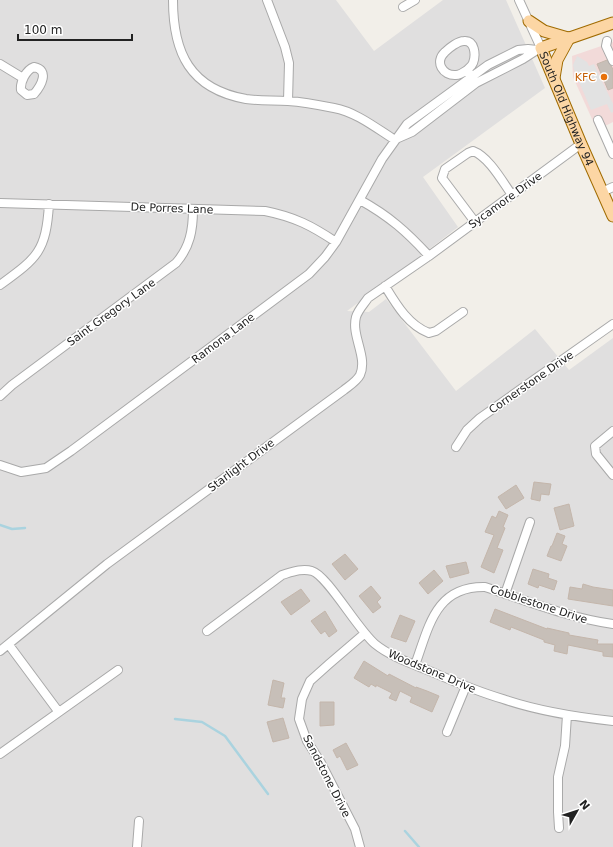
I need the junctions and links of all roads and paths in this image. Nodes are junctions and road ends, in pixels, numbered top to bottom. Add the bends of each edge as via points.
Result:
1 (173, 0) edge
2 (267, 0) edge
3 (415, 0) edge
4 (519, 0) edge
5 (403, 6) dead end
6 (529, 21) junction
7 (613, 23) edge
8 (569, 38) junction
9 (607, 41) dead end
10 (539, 49) junction
11 (613, 61) edge
12 (0, 64) edge
13 (472, 76) junction
14 (23, 78) dead end
15 (554, 78) junction
16 (288, 101) junction
17 (426, 109) junction
18 (432, 117) junction
19 (598, 120) dead end
20 (395, 140) junction
21 (581, 144) junction
22 (613, 154) edge
23 (613, 187) edge
24 (602, 192) junction
25 (512, 195) junction
26 (360, 200) junction
27 (0, 203) edge
28 (49, 204) junction
29 (193, 209) junction
30 (613, 216) edge
31 (475, 222) junction
32 (336, 242) junction
33 (429, 256) junction
34 (0, 285) edge
35 (385, 286) junction
36 (463, 312) dead end
37 (613, 324) edge
38 (0, 396) edge
39 (612, 435) edge
40 (456, 447) dead end
41 (0, 465) edge
42 (613, 475) edge
43 (530, 522) dead end
44 (505, 594) junction
45 (613, 624) edge
46 (207, 631) dead end
47 (364, 634) junction
48 (9, 645) junction
49 (0, 651) edge
50 (415, 665) junction
51 (118, 670) dead end
52 (466, 686) junction
53 (58, 711) junction
54 (567, 715) junction
55 (613, 721) edge
56 (447, 732) dead end
57 (0, 754) edge
58 (139, 822) dead end
59 (559, 828) dead end
60 (137, 847) edge
61 (360, 847) edge

1 - 16 street via 173,17 179,49 200,80 218,91 246,99
2 - 16 street via 289,63
3 - 5 street
4 - 6 street, South Old Highway 94
6 - 8 main road via 544,31
6 - 10 street, South Old Highway 94
7 - 8 main road
8 - 10 main road
8 - 15 main road via 557,60
9 - 11 street via 606,46
10 - 13 street, Ramona Lane via 523,59
10 - 15 main road, South Old Highway 94
12 - 14 street
13 - 13 street via 475,54 472,45 463,41 445,52 440,65 448,74
13 - 17 street, Ramona Lane
13 - 18 street, Ramona Lane
15 - 21 main road, South Old Highway 94
16 - 20 street via 335,108
17 - 18 street
17 - 20 street, Ramona Lane via 407,124
18 - 20 street, Ramona Lane via 412,132
19 - 22 street
20 - 26 street, Ramona Lane
21 - 24 main road, South Old Highway 94
21 - 25 street, Sycamore Drive
23 - 24 street
24 - 30 main road, South Old Highway 94
25 - 31 street, Sycamore Drive
25 - 31 street via 479,153 468,153 450,166 442,178
26 - 32 street, Ramona Lane
26 - 33 street via 399,226
27 - 28 street, De Porres Lane
28 - 29 street, De Porres Lane
28 - 34 street via 45,237 38,254
29 - 32 street, De Porres Lane via 265,211 284,215 304,222
29 - 38 street, Saint Gregory Lane via 191,239 176,263
31 - 33 street, Sycamore Drive
32 - 41 street, Ramona Lane via 309,274 46,468 21,472
33 - 35 street, Starlight Drive
35 - 36 street via 398,307 415,325 429,333
35 - 48 street, Starlight Drive via 368,298 356,316 355,327 362,364 359,377 106,564
37 - 40 street, Cornerstone Drive via 480,418 467,430
39 - 42 street via 595,446 596,454
43 - 44 street
44 - 45 street, Cobblestone Drive via 594,622
44 - 50 street, Cobblestone Drive via 485,587 472,587 458,591 447,599 430,623
46 - 47 street, Woodstone Drive via 282,575 306,570 320,575
47 - 50 street, Woodstone Drive via 389,653
47 - 61 street, Sandstone Drive via 310,681 302,699 299,719 307,741 355,828
48 - 49 street, Starlight Drive
48 - 53 street
50 - 52 street, Woodstone Drive
51 - 53 street
52 - 54 street, Woodstone Drive via 503,700
52 - 56 street
53 - 57 street
54 - 55 street, Woodstone Drive
54 - 59 street via 565,746 558,777
58 - 60 street

